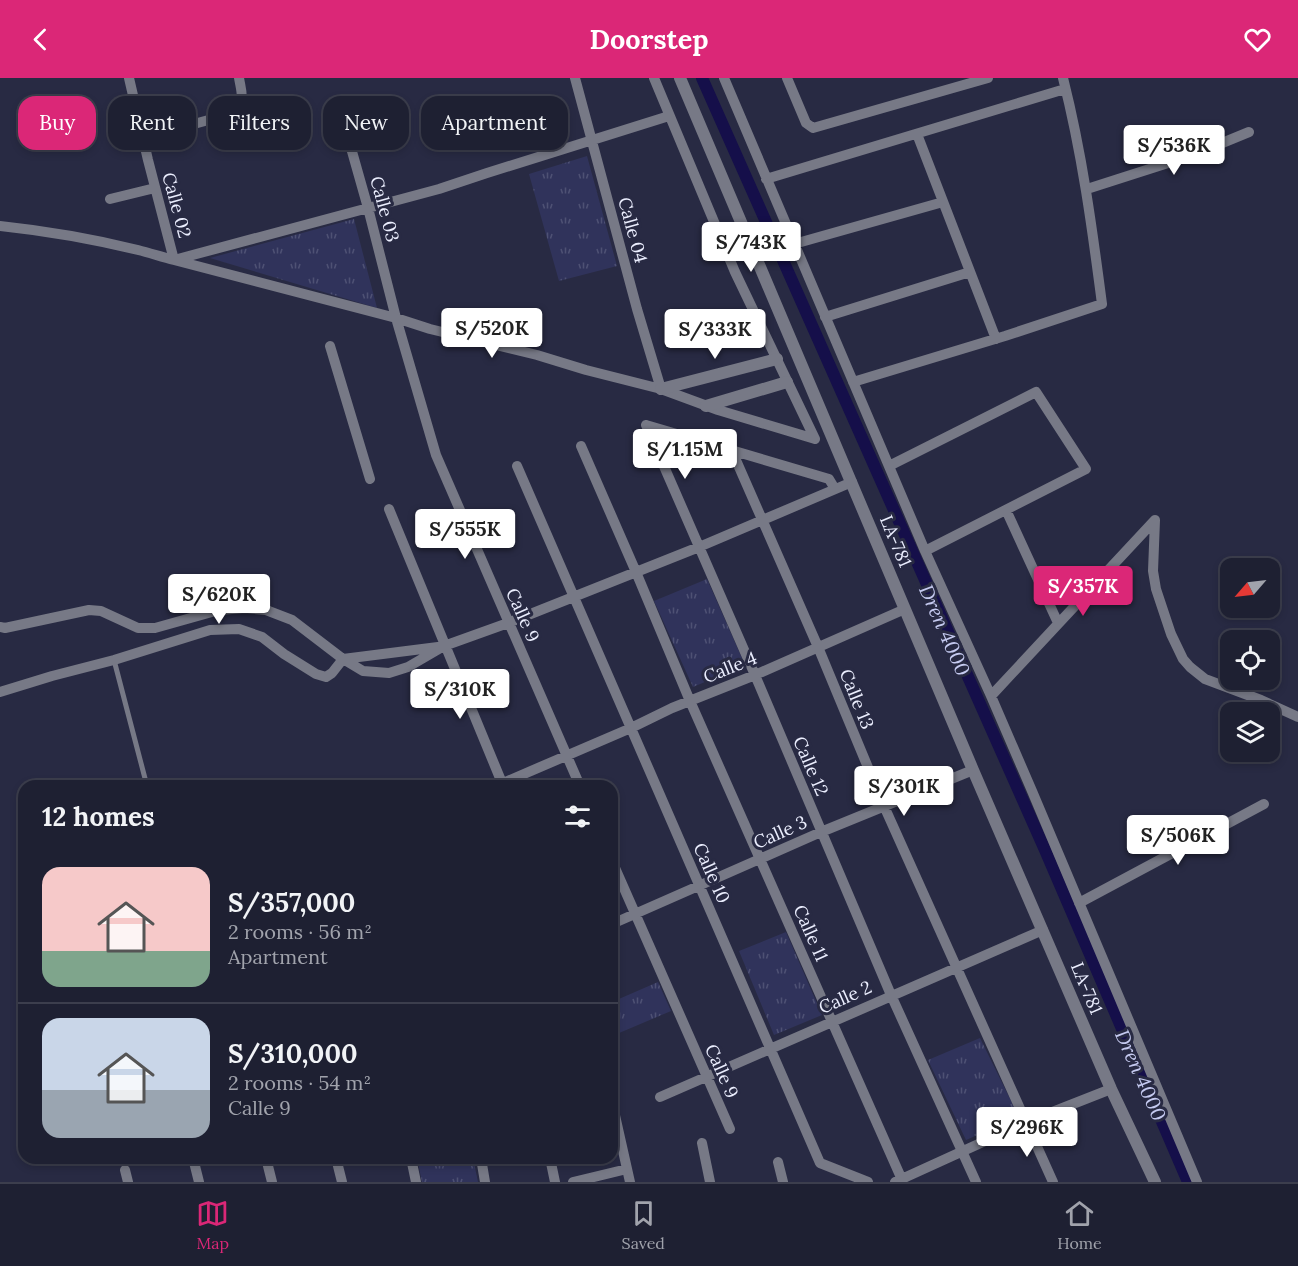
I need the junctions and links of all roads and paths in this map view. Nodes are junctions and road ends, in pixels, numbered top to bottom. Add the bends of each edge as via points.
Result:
1 (129, 78) edge
2 (238, 78) edge
3 (576, 78) edge
4 (654, 78) edge
5 (680, 78) edge
6 (724, 78) edge
7 (787, 78) edge
8 (988, 78) edge
9 (1064, 83) edge
10 (133, 96) edge
11 (669, 116) junction
12 (196, 123) edge
13 (1249, 132) dead end
14 (917, 134) junction
15 (592, 141) junction
16 (146, 150) edge
17 (352, 150) edge
18 (766, 179) junction
19 (155, 188) junction
20 (1087, 189) junction
21 (110, 199) dead end
22 (943, 202) junction
23 (368, 208) junction
24 (0, 226) edge
25 (794, 244) junction
26 (174, 260) junction
27 (970, 272) junction
28 (825, 317) junction
29 (396, 318) junction
30 (996, 339) junction
31 (330, 346) dead end
32 (777, 359) junction
33 (787, 382) junction
34 (853, 382) junction
35 (661, 390) junction
36 (706, 406) junction
37 (581, 446) dead end
38 (732, 451) junction
39 (517, 466) dead end
40 (889, 466) junction
41 (370, 479) dead end
42 (852, 482) junction
43 (835, 489) junction
44 (389, 509) dead end
45 (1006, 510) junction
46 (762, 519) junction
47 (699, 547) junction
48 (925, 551) junction
49 (636, 572) junction
50 (573, 597) junction
51 (905, 609) junction
52 (508, 623) junction
53 (1058, 623) junction
54 (0, 627) edge
55 (444, 646) junction
56 (818, 647) junction
57 (342, 659) junction
58 (114, 660) junction
59 (755, 675) junction
60 (0, 692) edge
61 (991, 696) junction
62 (690, 701) junction
63 (1298, 717) edge
64 (631, 728) junction
65 (566, 755) junction
66 (973, 770) junction
67 (145, 780) edge
68 (497, 780) edge
69 (510, 780) edge
70 (577, 780) edge
71 (1264, 804) dead end
72 (884, 806) junction
73 (820, 832) junction
74 (759, 859) junction
75 (618, 875) edge
76 (700, 885) junction
77 (1079, 903) junction
78 (635, 914) junction
79 (618, 921) edge
80 (1043, 930) junction
81 (956, 967) junction
82 (891, 995) junction
83 (831, 1021) junction
84 (771, 1047) junction
85 (706, 1076) junction
86 (1111, 1089) junction
87 (660, 1096) dead end
88 (1027, 1122) junction
89 (618, 1129) edge
90 (729, 1129) dead end
91 (702, 1143) dead end
92 (963, 1151) junction
93 (778, 1162) dead end
94 (194, 1164) edge
95 (268, 1164) edge
96 (338, 1164) edge
97 (412, 1164) edge
98 (482, 1164) edge
99 (551, 1164) edge
100 (627, 1169) junction
101 (125, 1170) dead end
102 (900, 1181) edge
103 (128, 1182) edge
104 (199, 1182) edge
105 (272, 1182) edge
106 (342, 1182) edge
107 (416, 1182) edge
108 (485, 1182) edge
109 (555, 1182) edge
110 (573, 1182) edge
111 (630, 1182) edge
112 (710, 1182) edge
113 (783, 1182) edge
114 (868, 1182) edge
115 (976, 1182) edge
116 (1053, 1182) edge
117 (1155, 1182) edge
118 (1197, 1182) edge

1 - 10 street, Calle 02
2 - 12 street via 242,103 234,113
3 - 15 street, Calle 04
4 - 11 street
5 - 42 street, LA-781 / LA-781
6 - 18 street
7 - 8 street via 806,123 813,128
9 - 14 street
9 - 20 street
11 - 15 street
11 - 32 street via 735,272
13 - 20 street via 1193,155
14 - 18 street
14 - 22 street
15 - 23 street
15 - 35 street, Calle 04
16 - 19 street, Calle 02
17 - 23 street, Calle 03
18 - 25 street
19 - 21 street
19 - 26 street, Calle 02
20 - 30 street via 1102,304
22 - 25 street
22 - 27 street
23 - 26 street
23 - 29 street, Calle 03
24 - 26 street via 87,239
25 - 28 street
26 - 29 street
27 - 28 street
27 - 30 street
28 - 34 street
29 - 35 street
29 - 52 street, Calle 9 via 436,455
30 - 34 street
31 - 41 street
32 - 33 street
32 - 35 street
33 - 36 street
33 - 36 street via 815,439
34 - 40 street
35 - 36 street
37 - 49 street, Calle 11
38 - 43 street via 830,479
38 - 46 street, Calle 13
38 - 47 street, Calle 12 via 646,425
39 - 50 street, Calle 10
40 - 45 street via 1036,392 1086,469
40 - 48 street
42 - 43 street
42 - 51 street, LA-781 / LA-781
43 - 46 street
44 - 55 street
45 - 48 street
45 - 53 street
46 - 47 street
46 - 56 street, Calle 13
47 - 49 street
47 - 59 street, Calle 12
48 - 61 street
49 - 50 street
49 - 62 street, Calle 11
50 - 52 street
50 - 64 street, Calle 10
51 - 56 street, Calle 4
51 - 66 street, LA-781 / LA-781
52 - 55 street
52 - 65 street, Calle 9
53 - 61 street
53 - 63 street via 1155,520 1156,589 1183,659 1205,679
54 - 57 street via 89,610 101,611 138,628 154,628 219,610 245,608 266,610 292,620
55 - 57 street
55 - 57 street via 389,673 363,671
55 - 68 street
56 - 59 street, Calle 4
56 - 72 street, Calle 13
57 - 58 street via 326,677 262,637 239,629 210,630
58 - 60 street
58 - 67 lane
59 - 62 street, Calle 4
59 - 73 street, Calle 12
61 - 77 street
62 - 64 street, Calle 4
62 - 74 street, Calle 11
64 - 65 street, Calle 4
64 - 76 street, Calle 10
65 - 69 street, Calle 4
65 - 70 street, Calle 9
66 - 72 street, Calle 3
66 - 80 street, LA-781 / LA-781
71 - 77 street
72 - 73 street, Calle 3
72 - 81 street, Calle 13
73 - 74 street, Calle 3
73 - 82 street, Calle 12
74 - 76 street, Calle 3
74 - 83 street, Calle 11
75 - 78 street, Calle 9
76 - 78 street, Calle 3
76 - 84 street, Calle 10
77 - 118 street
78 - 79 street, Calle 3
78 - 85 street, Calle 9
80 - 81 street, Calle 2
80 - 86 street, LA-781 / LA-781
81 - 82 street, Calle 2
81 - 88 street, Calle 13
82 - 83 street, Calle 2
82 - 92 street, Calle 12
83 - 84 street, Calle 2
83 - 102 street, Calle 11
84 - 85 street, Calle 2
84 - 114 street, Calle 10 via 820,1163
85 - 87 street, Calle 2
85 - 90 street, Calle 9
86 - 88 street
86 - 117 street, LA-781 / LA-781
88 - 92 street
88 - 116 street, Calle 13
89 - 100 street
91 - 112 street
92 - 102 street
92 - 115 street, Calle 12
93 - 113 street
94 - 104 street
95 - 105 street
96 - 106 street
97 - 107 street
98 - 108 street
99 - 109 street
100 - 110 street
100 - 111 street
101 - 103 street

